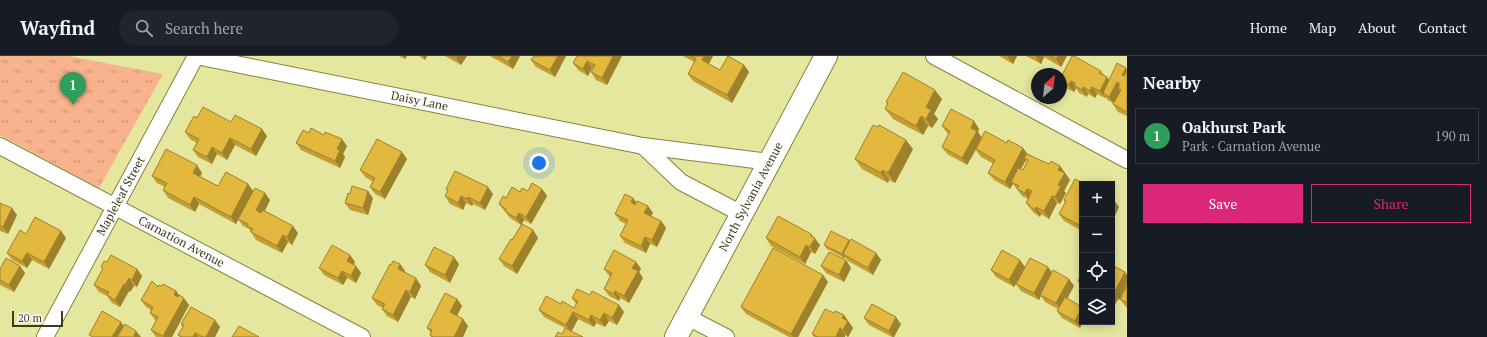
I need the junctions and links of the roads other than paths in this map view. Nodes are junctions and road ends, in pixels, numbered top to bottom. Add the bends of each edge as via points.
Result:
1 (196, 56) edge
2 (826, 56) edge
3 (934, 56) edge
4 (0, 146) edge
5 (644, 146) junction
6 (1127, 160) edge
7 (770, 162) junction
8 (115, 207) junction
9 (742, 214) junction
10 (687, 317) junction
11 (45, 337) edge
12 (362, 337) edge
13 (676, 337) edge
14 (726, 337) edge

1 - 5 street, Daisy Lane
1 - 8 street, Mapleleaf Street
2 - 7 main road, North Sylvania Avenue
3 - 6 street
4 - 8 street, Carnation Avenue
5 - 7 street, Daisy Lane
5 - 9 street via 681,182
7 - 9 main road, North Sylvania Avenue
8 - 11 street, Mapleleaf Street
8 - 12 street, Carnation Avenue
9 - 10 main road, North Sylvania Avenue
10 - 13 main road, North Sylvania Avenue
10 - 14 street

